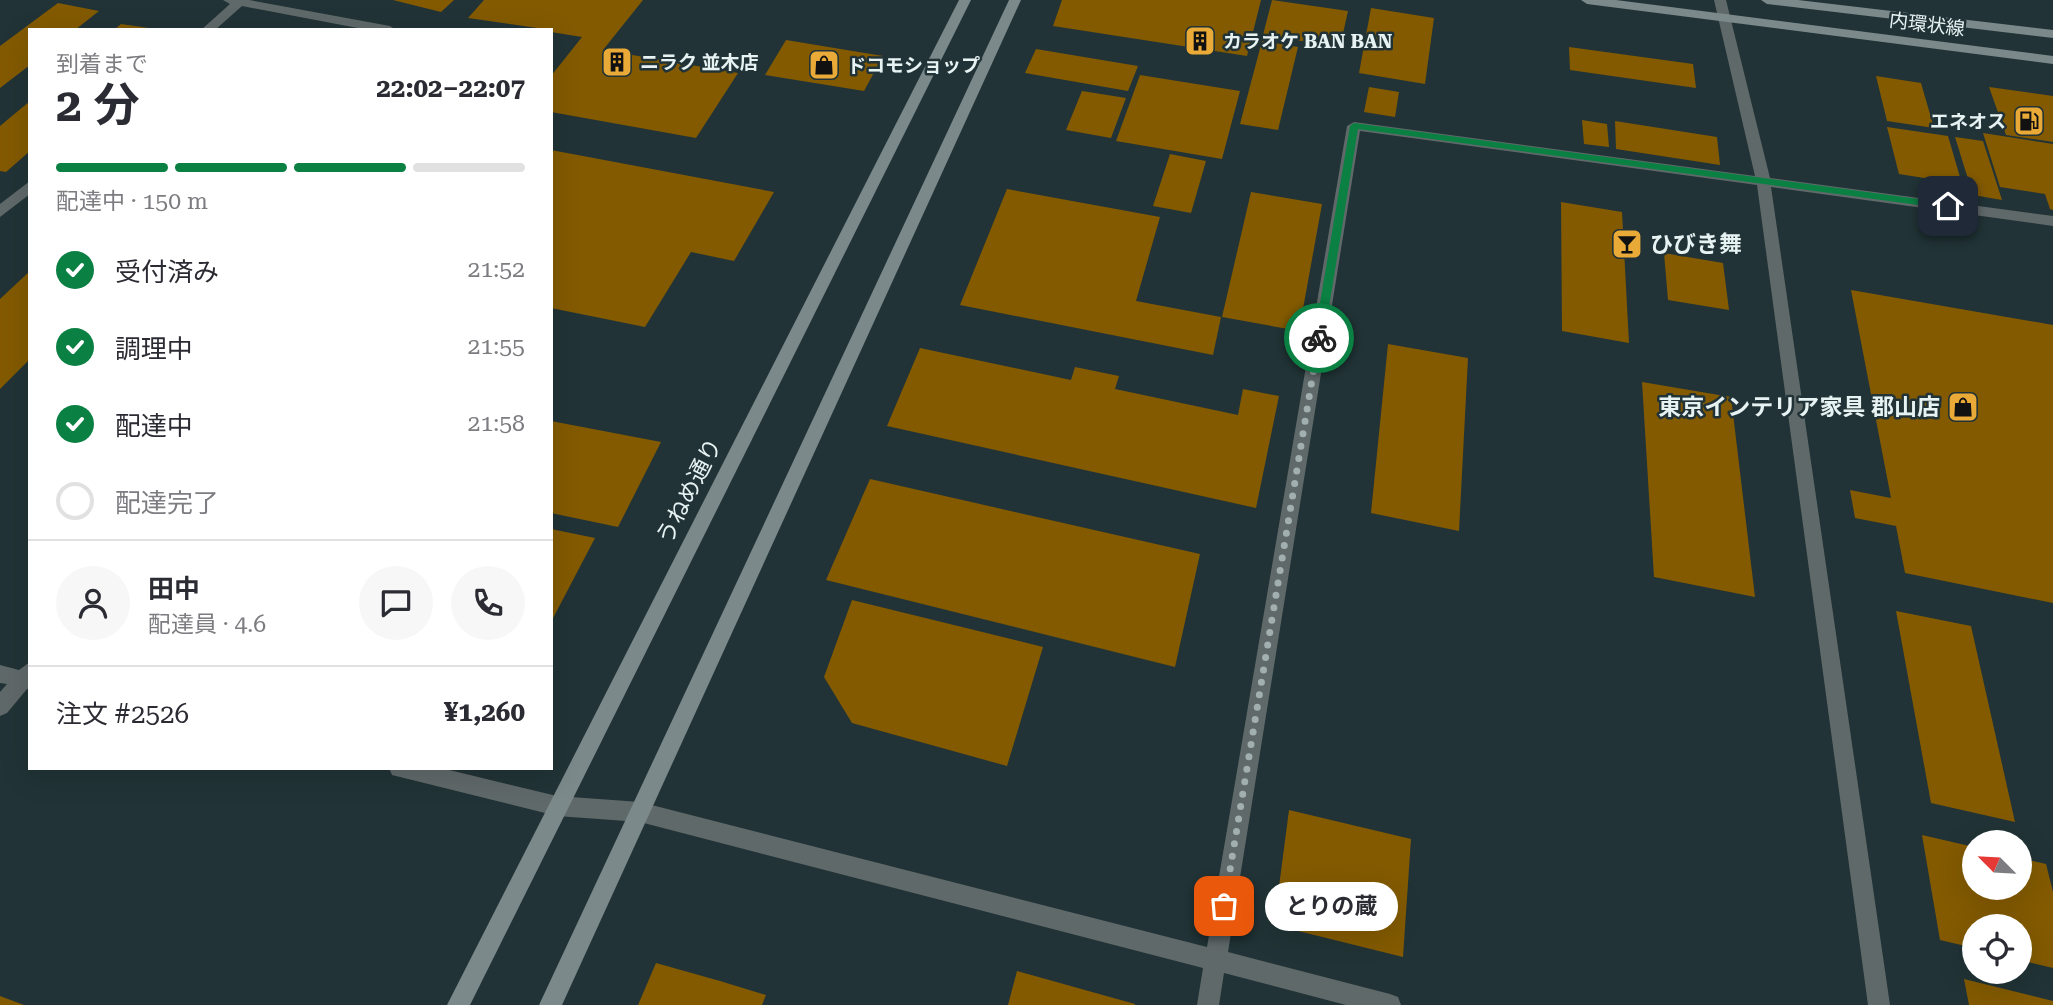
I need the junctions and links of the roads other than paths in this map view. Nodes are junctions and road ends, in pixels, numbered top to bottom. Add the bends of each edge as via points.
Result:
1 (965, 0) edge
2 (1015, 0) edge
3 (1587, 0) edge
4 (1767, 0) edge
5 (233, 1) edge
6 (1721, 8) edge
7 (209, 28) edge
8 (379, 28) edge
9 (2053, 34) edge
10 (2053, 60) edge
11 (1763, 180) junction
12 (28, 188) edge
13 (0, 212) edge
14 (2053, 221) edge
15 (0, 674) edge
16 (27, 677) edge
17 (0, 707) edge
18 (407, 770) edge
19 (557, 806) junction
20 (639, 812) junction
21 (1216, 960) junction
22 (458, 1005) edge
23 (550, 1005) edge
24 (1208, 1005) edge
25 (1390, 1005) edge
26 (1879, 1005) edge

1 - 19 street, うねめ通り
2 - 20 street
3 - 6 street, 内環状線
4 - 9 street, 内環状線
5 - 7 street
5 - 8 street
6 - 10 street, 内環状線
6 - 11 street
11 - 14 street
11 - 21 street via 1354,126
11 - 26 street
12 - 13 street
15 - 16 street
16 - 17 street
18 - 19 street
19 - 20 street
19 - 22 street, うねめ通り
20 - 21 street
20 - 23 street
21 - 24 street
21 - 25 street

